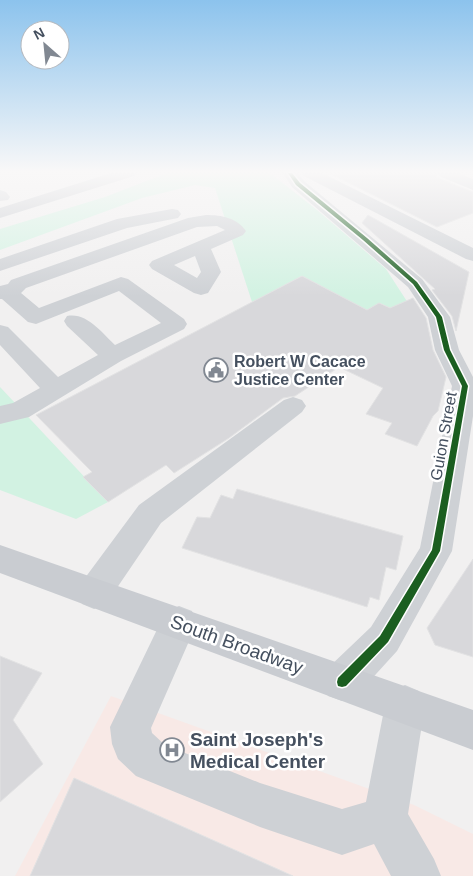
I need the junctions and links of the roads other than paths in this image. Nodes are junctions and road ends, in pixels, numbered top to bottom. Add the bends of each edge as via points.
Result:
1 (172, 214) joint
2 (334, 214) edge
3 (393, 214) edge
4 (190, 224) junction
5 (201, 248) dead end
6 (469, 250) edge
7 (24, 258) junction
8 (0, 264) edge
9 (44, 275) junction
10 (9, 292) edge
11 (0, 313) edge
12 (75, 321) dead end
13 (0, 332) edge
14 (112, 356) junction
15 (56, 390) junction
16 (294, 406) dead end
17 (10, 413) edge
18 (0, 429) edge
19 (0, 559) edge
20 (94, 593) junction
21 (179, 624) junction
22 (342, 682) junction
23 (405, 704) junction
24 (473, 730) edge
25 (385, 818) junction
26 (417, 876) edge

1 - 4 street
1 - 7 street via 123,223
2 - 22 street, Guion Street via 415,283 439,317 447,350 465,386 436,551 384,639
3 - 6 street
4 - 5 street via 216,219 231,224 238,231
4 - 9 street
7 - 8 street
7 - 9 street
9 - 10 street
10 - 11 street
10 - 14 street via 36,317 120,283 176,324
12 - 14 street
13 - 15 street
14 - 15 street
15 - 17 street
16 - 20 street via 150,514
17 - 18 street via 14,421
19 - 20 main road, South Broadway
20 - 21 main road, South Broadway
21 - 22 main road, South Broadway
21 - 25 street via 130,727 139,750 151,761 260,806 342,832
22 - 23 main road, South Broadway
23 - 24 main road, South Broadway
23 - 25 street
25 - 26 street

